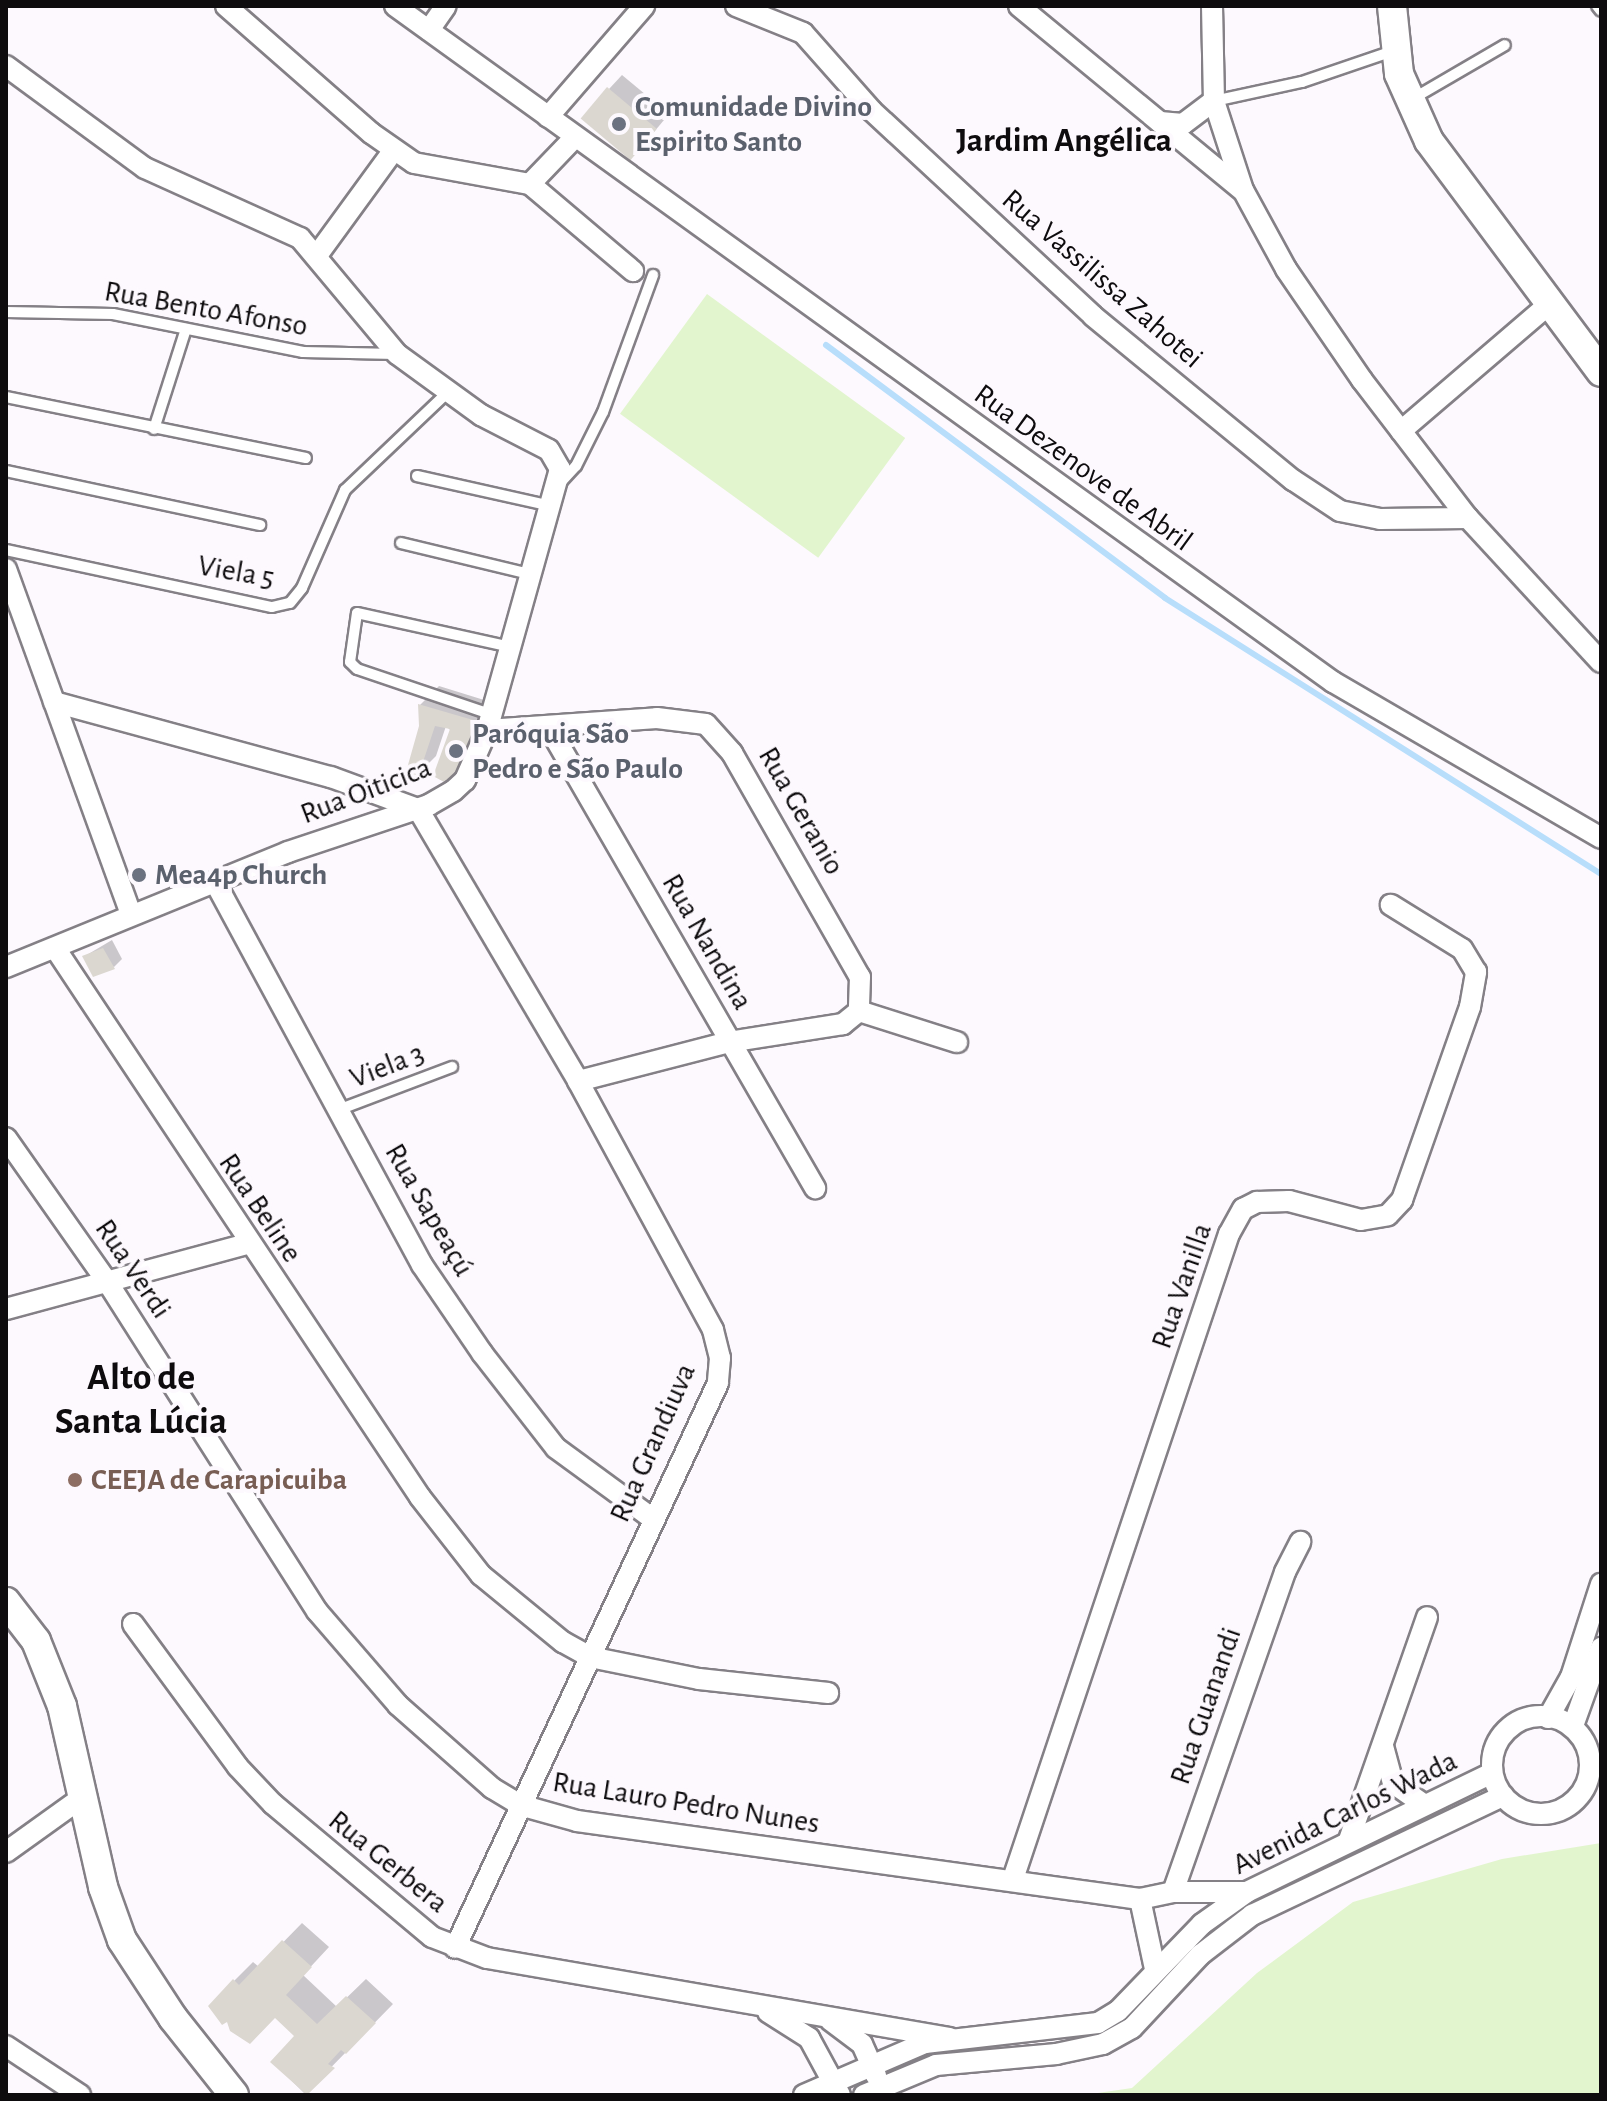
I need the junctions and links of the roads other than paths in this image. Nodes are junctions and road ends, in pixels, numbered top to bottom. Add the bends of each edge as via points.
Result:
1 (226, 6) edge
2 (395, 6) edge
3 (446, 6) edge
4 (644, 6) edge
5 (736, 6) edge
6 (1019, 6) edge
7 (1212, 6) edge
8 (1392, 6) edge
9 (1597, 6) edge
10 (1601, 11) edge
11 (429, 30) junction
12 (1505, 45) dead end
13 (1394, 51) junction
14 (6, 66) edge
15 (1214, 101) junction
16 (1409, 101) junction
17 (548, 117) junction
18 (1160, 122) junction
19 (575, 137) junction
20 (393, 151) junction
21 (530, 184) junction
22 (1243, 190) junction
23 (318, 254) junction
24 (643, 273) joint
25 (1547, 306) junction
26 (6, 312) edge
27 (186, 329) junction
28 (397, 354) junction
29 (1601, 372) edge
30 (447, 393) junction
31 (6, 397) edge
32 (154, 429) junction
33 (1401, 431) junction
34 (306, 458) dead end
35 (6, 471) edge
36 (417, 476) dead end
37 (560, 483) junction
38 (553, 506) junction
39 (1468, 518) junction
40 (260, 525) dead end
41 (401, 543) dead end
42 (6, 550) edge
43 (6, 569) edge
44 (529, 574) junction
45 (511, 647) junction
46 (1601, 662) edge
47 (54, 702) junction
48 (489, 722) junction
49 (548, 726) junction
50 (418, 809) junction
51 (1601, 838) edge
52 (215, 882) junction
53 (1391, 905) dead end
54 (131, 915) junction
55 (55, 948) junction
56 (6, 967) edge
57 (859, 1011) junction
58 (729, 1042) junction
59 (957, 1042) dead end
60 (452, 1067) dead end
61 (578, 1081) junction
62 (338, 1110) junction
63 (6, 1138) edge
64 (815, 1188) dead end
65 (247, 1244) junction
66 (108, 1283) junction
67 (6, 1309) edge
68 (653, 1519) junction
69 (1300, 1542) dead end
70 (281, 1558) joint
71 (1601, 1584) edge
72 (6, 1602) edge
73 (1427, 1617) dead end
74 (133, 1624) dead end
75 (590, 1657) junction
76 (1599, 1660) edge
77 (828, 1693) dead end
78 (1548, 1718) junction
79 (1573, 1726) junction
80 (1383, 1742) junction
81 (1492, 1773) junction
82 (1596, 1774) edge
83 (1503, 1796) junction
84 (80, 1799) junction
85 (520, 1805) junction
86 (1424, 1805) junction
87 (1349, 1840) junction
88 (6, 1852) edge
89 (1013, 1879) junction
90 (1173, 1892) junction
91 (1247, 1892) junction
92 (1140, 1899) junction
93 (455, 1948) junction
94 (1155, 1969) junction
95 (745, 2004) junction
96 (821, 2015) junction
97 (950, 2038) junction
98 (6, 2046) edge
99 (872, 2064) junction
100 (836, 2089) edge
101 (871, 2091) edge
102 (80, 2095) edge
103 (234, 2095) edge
104 (804, 2095) edge

1 - 20 street
2 - 11 street, Rua Dezenove de Abril
3 - 11 street
4 - 17 street
5 - 39 street, Rua Vassilissa Zahotei via 803,33 872,111 1093,316 1293,480 1340,511 1380,519
6 - 18 street
7 - 15 street
8 - 13 main road
9 - 10 lane
11 - 17 street, Rua Dezenove de Abril
12 - 16 lane
13 - 15 lane via 1302,82
13 - 16 main road
14 - 23 street via 145,168 273,223
15 - 18 street via 1183,124
15 - 22 street
16 - 25 main road via 1444,164
17 - 19 street, Rua Dezenove de Abril
18 - 22 street
19 - 21 street
19 - 51 street, Rua Dezenove de Abril via 1333,682
20 - 21 street via 442,172
20 - 23 street
21 - 24 street
22 - 33 street via 1286,269
23 - 28 street
24 - 37 lane via 603,412 576,466
25 - 29 main road
25 - 33 street
26 - 27 lane, Rua Bento Afonso via 102,313
27 - 28 lane, Rua Bento Afonso via 303,352
27 - 32 lane
28 - 30 street
30 - 37 street via 549,450 558,460
30 - 42 lane, Viela 5 via 345,490 302,588 290,603 272,607
31 - 32 lane
32 - 34 lane
33 - 39 street
35 - 40 lane
36 - 38 lane
37 - 38 street, Rua Oiticica
38 - 44 street, Rua Oiticica
39 - 46 street
41 - 44 lane
43 - 47 street
44 - 45 street, Rua Oiticica
45 - 48 street, Rua Oiticica
45 - 48 lane via 357,613 350,662 357,669
47 - 50 street via 331,777
47 - 54 street
48 - 49 street, Rua Geranio
48 - 50 street, Rua Oiticica via 465,780
49 - 57 street, Rua Geranio via 657,718 687,720 715,731 857,967 862,987
49 - 58 street, Rua Nandina
50 - 52 street, Rua Oiticica
50 - 61 street, Rua Grandiuva
52 - 54 street, Rua Oiticica
52 - 62 street, Rua Sapeaçú
53 - 89 street, Rua Vanilla via 1462,949 1476,972 1470,1007 1402,1200 1388,1215 1361,1220 1289,1201 1257,1202 1243,1209 1229,1234
54 - 55 street, Rua Oiticica
55 - 56 street, Rua Oiticica
55 - 65 street, Rua Beline
57 - 58 street via 830,1028
57 - 59 street
58 - 61 street
58 - 64 street, Rua Nandina
60 - 62 lane, Viela 3
61 - 68 street, Rua Grandiuva via 713,1330 720,1358 718,1383
62 - 68 street, Rua Sapeaçú via 422,1265 523,1410 589,1476
63 - 66 street, Rua Verdi
65 - 66 street
65 - 75 street, Rua Beline via 420,1497 481,1575 552,1634
66 - 67 street
66 - 70 street, Rua Verdi
68 - 75 street, Rua Grandiuva
69 - 90 street, Rua Guanandi
70 - 85 street, Rua Lauro Pedro Nunes via 349,1654 398,1705 492,1788
71 - 78 street via 1571,1677
72 - 84 main road via 36,1641 50,1671 72,1745
73 - 80 street
74 - 93 street, Rua Gerbera via 238,1767 273,1804 389,1906
75 - 77 street via 766,1689
75 - 85 street, Rua Grandiuva
76 - 79 street
78 - 79 street
78 - 81 street via 1524,1718 1510,1726 1494,1752
79 - 82 street via 1584,1739
80 - 86 street via 1393,1783
80 - 87 street
81 - 83 street
81 - 86 street, Avenida Carlos Wada
82 - 83 street via 1559,1811 1529,1813
83 - 101 street, Avenida Carlos Wada via 1252,1915 1200,1955 1132,2028 1103,2044 1056,2054 936,2065
84 - 88 street
84 - 103 main road via 122,1940 173,2018
85 - 89 street, Rua Lauro Pedro Nunes via 577,1821
85 - 93 street, Rua Grandiuva
86 - 87 street, Avenida Carlos Wada
87 - 91 street, Avenida Carlos Wada
89 - 92 street, Rua Lauro Pedro Nunes
90 - 91 street, Rua Lauro Pedro Nunes
90 - 92 street, Rua Lauro Pedro Nunes
91 - 94 street, Avenida Carlos Wada via 1202,1924
92 - 94 street
93 - 95 street, Rua Gerbera
94 - 97 street, Avenida Carlos Wada via 1118,2011 1098,2023 1054,2032
95 - 96 street, Rua Gerbera
95 - 100 street, Rua Gerbera via 800,2028
96 - 97 street, Rua Gerbera
96 - 99 street, Rua Gerbera via 849,2030
97 - 99 street, Avenida Carlos Wada
98 - 102 street
99 - 100 street, Avenida Carlos Wada
99 - 101 street, Rua Gerbera
100 - 104 street, Avenida Carlos Wada

